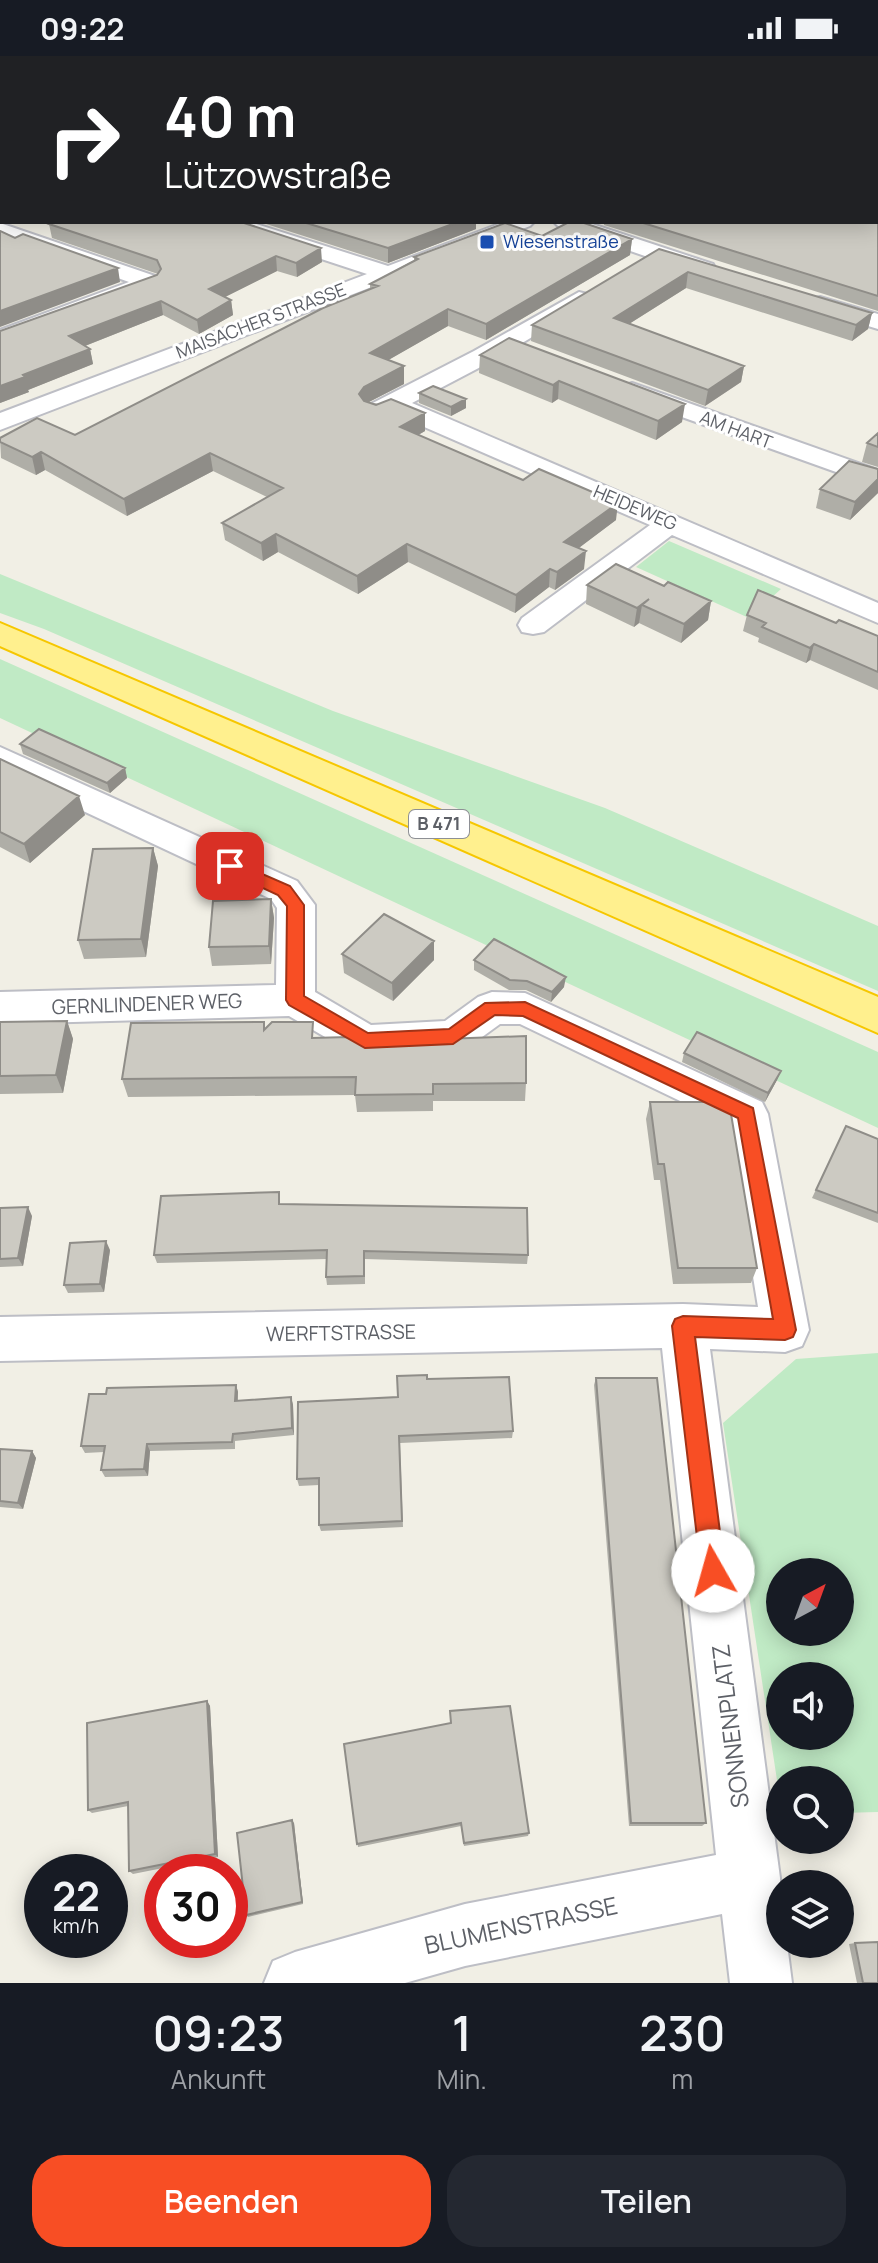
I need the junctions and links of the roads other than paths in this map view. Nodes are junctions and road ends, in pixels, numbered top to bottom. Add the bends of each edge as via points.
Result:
1 (234, 224) edge
2 (518, 224) edge
3 (571, 224) edge
4 (0, 229) edge
5 (654, 253) junction
6 (628, 269) edge
7 (387, 273) junction
8 (721, 274) edge
9 (594, 289) edge
10 (792, 295) edge
11 (878, 322) edge
12 (0, 338) edge
13 (505, 343) junction
14 (534, 353) edge
15 (605, 380) edge
16 (0, 422) edge
17 (878, 479) edge
18 (671, 523) junction
19 (878, 614) edge
20 (533, 625) dead end
21 (0, 633) edge
22 (0, 758) edge
23 (295, 1000) junction
24 (0, 1008) edge
25 (878, 1016) edge
26 (683, 1326) junction
27 (0, 1339) edge
28 (750, 1878) junction
29 (295, 1983) edge
30 (761, 1983) edge

1 - 7 street
2 - 7 street, MAISACHER STRASSE
3 - 5 street
4 - 12 street via 150,282
5 - 6 street
5 - 8 street
7 - 16 street, MAISACHER STRASSE
9 - 13 street, HEIDEWEG
10 - 11 street
13 - 14 street
13 - 18 street, HEIDEWEG via 381,408
15 - 17 street, AM HART
18 - 19 street, HEIDEWEG
18 - 20 street
21 - 25 highway, B 471
22 - 23 street via 284,890 296,905
23 - 24 street, GERNLINDENER WEG
23 - 26 street, WERFTSTRASSE via 365,1041 453,1037 492,1008 525,1009 747,1114 785,1330
26 - 27 street, WERFTSTRASSE
26 - 28 street, SONNENPLATZ
28 - 29 street, BLUMENSTRASSE via 465,1935
28 - 30 street, SONNENPLATZ

